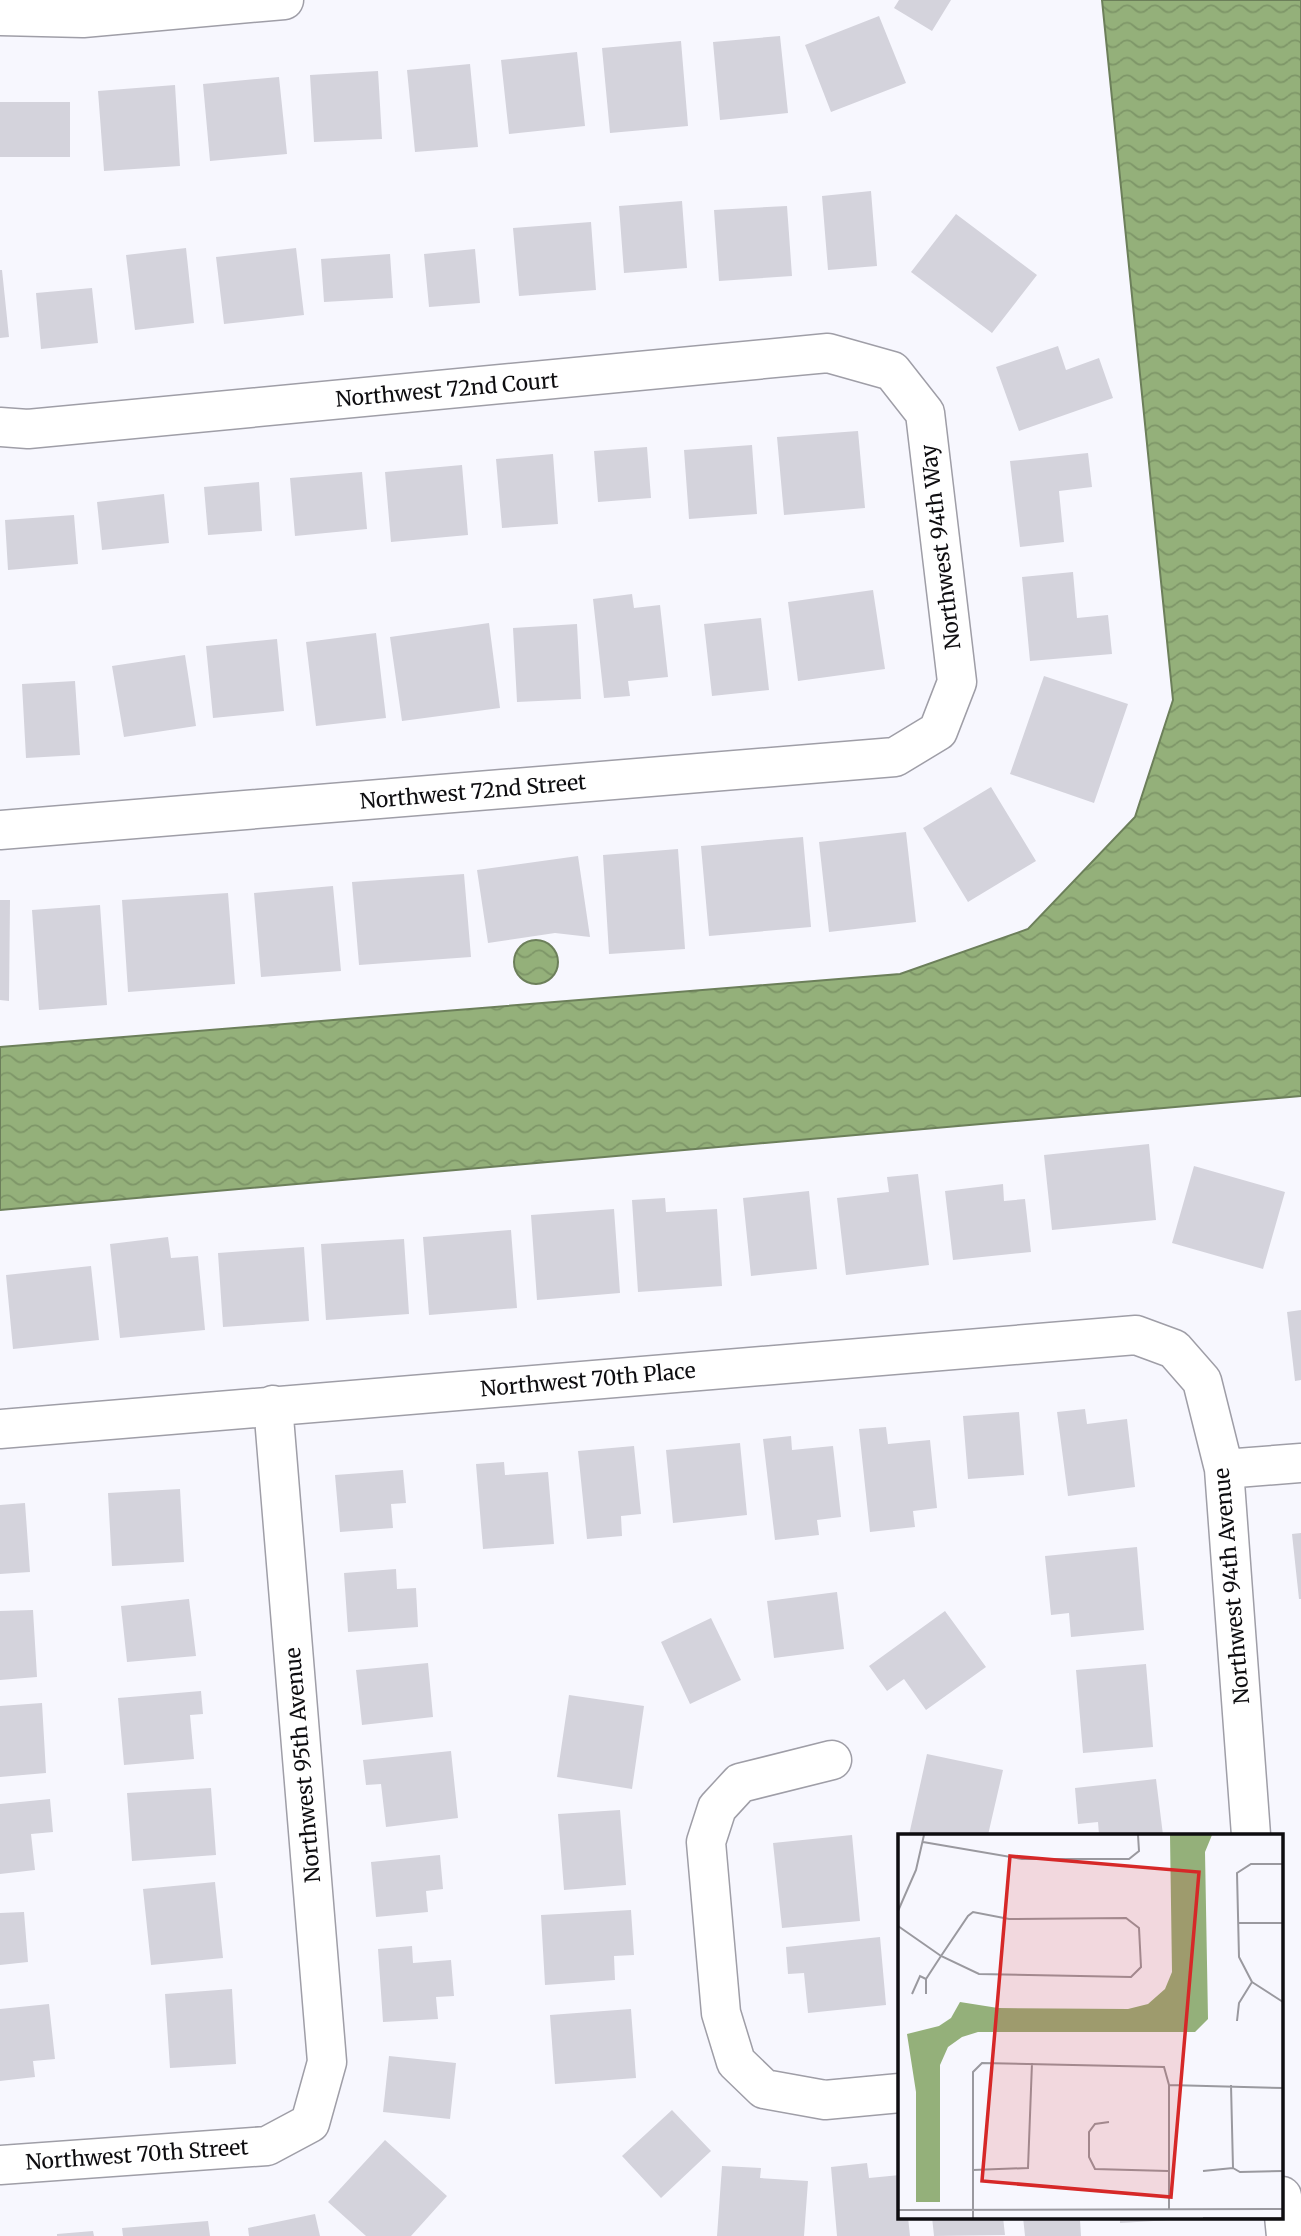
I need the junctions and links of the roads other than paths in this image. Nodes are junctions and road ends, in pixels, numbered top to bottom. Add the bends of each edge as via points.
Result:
1 (284, 0) edge
2 (0, 16) edge
3 (892, 371) joint
4 (0, 427) edge
5 (938, 731) joint
6 (0, 830) edge
7 (1174, 1349) joint
8 (273, 1405) junction
9 (0, 1429) edge
10 (1301, 1463) edge
11 (1224, 1469) junction
12 (832, 1760) dead end
13 (1251, 1834) edge
14 (898, 2093) edge
15 (310, 2123) joint
16 (0, 2165) edge
17 (1284, 2216) edge
18 (1286, 2236) edge

1 - 2 street via 83,18
3 - 4 street, Northwest 72nd Court via 828,353 42,428
3 - 5 street, Northwest 94th Way via 925,413 957,682
5 - 6 street, Northwest 72nd Street via 895,757
7 - 8 street, Northwest 70th Place via 1136,1335
7 - 11 street, Northwest 94th Avenue via 1202,1381
8 - 9 street, Northwest 70th Place
8 - 15 street, Northwest 95th Avenue via 327,2062
10 - 11 street
11 - 13 street, Northwest 94th Avenue
12 - 14 street via 740,1783 717,1808 706,1842 721,2013 736,2062 764,2089 825,2100
15 - 16 street, Northwest 70th Street via 267,2146
17 - 18 street

